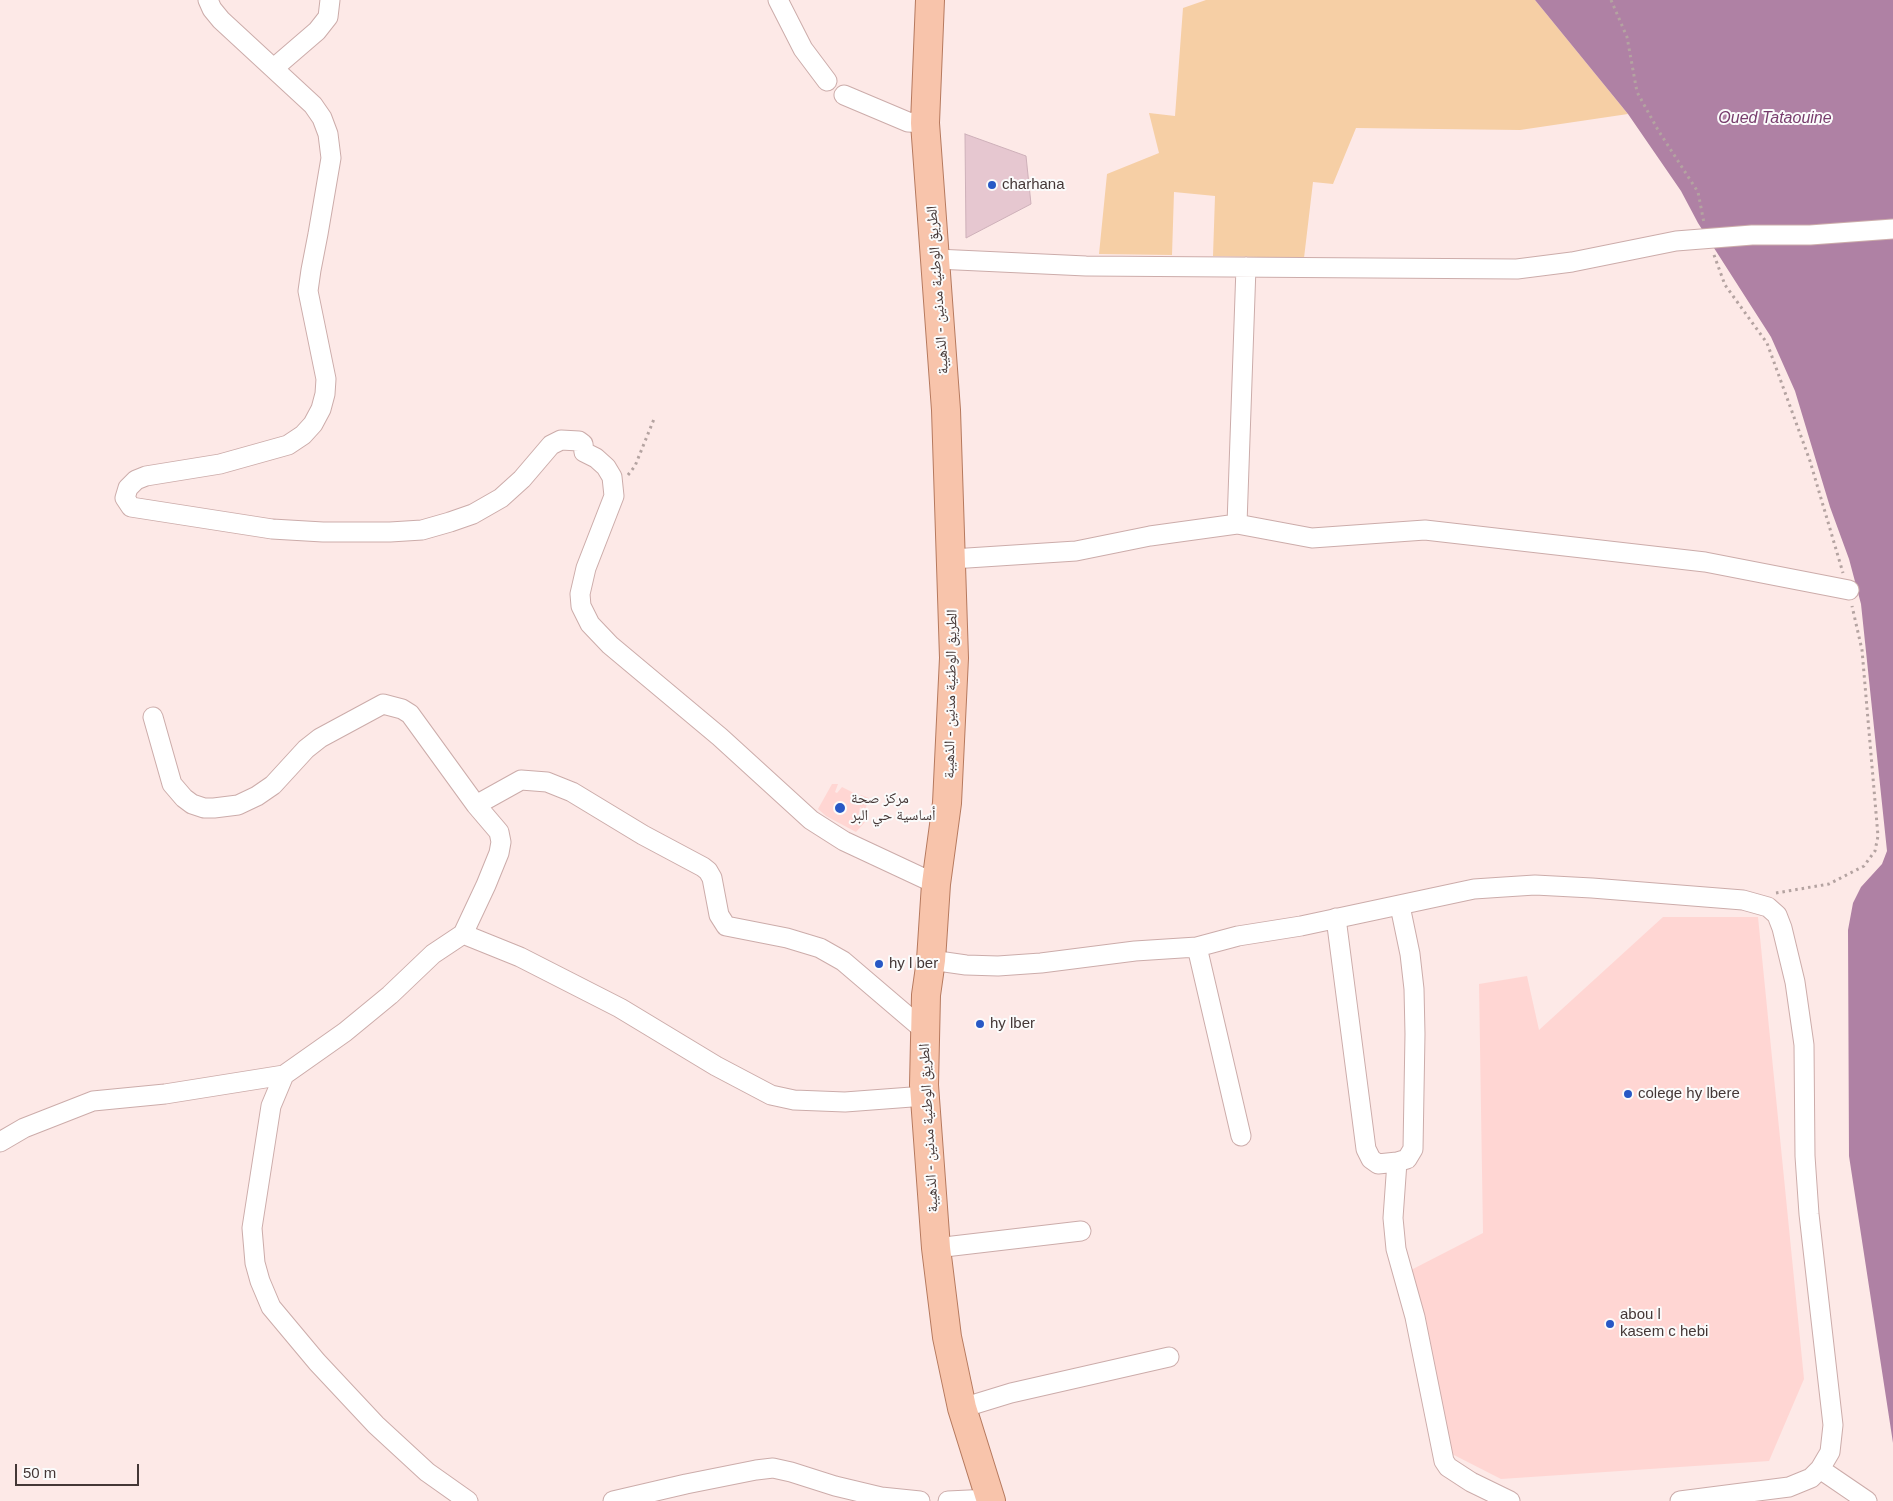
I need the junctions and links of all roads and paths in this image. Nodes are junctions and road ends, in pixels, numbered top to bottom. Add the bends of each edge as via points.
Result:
1 (208, 0) edge
2 (330, 0) edge
3 (778, 0) edge
4 (930, 0) edge
5 (1611, 0) edge
6 (274, 68) junction
7 (827, 81) dead end
8 (844, 96) dead end
9 (925, 123) junction
10 (1893, 229) edge
11 (1708, 239) junction
12 (936, 259) junction
13 (1246, 266) junction
14 (654, 419) dead end
15 (614, 496) junction
16 (1237, 524) junction
17 (952, 559) junction
18 (1848, 590) junction
19 (153, 717) dead end
20 (476, 805) junction
21 (936, 884) junction
22 (1743, 900) junction
23 (1400, 906) junction
24 (1336, 918) junction
25 (463, 934) junction
26 (1197, 946) junction
27 (931, 960) junction
28 (925, 1031) junction
29 (284, 1075) junction
30 (925, 1096) junction
31 (1241, 1136) dead end
32 (0, 1142) edge
33 (1397, 1162) junction
34 (1081, 1231) dead end
35 (936, 1248) junction
36 (1169, 1357) dead end
37 (962, 1408) junction
38 (1820, 1469) junction
39 (623, 1500) edge
40 (991, 1500) edge
41 (468, 1501) edge
42 (920, 1501) edge
43 (948, 1501) edge
44 (1510, 1501) edge
45 (1680, 1501) edge
46 (1867, 1501) edge

1 - 6 street via 221,20
2 - 6 street via 328,17 317,31
3 - 7 street via 803,49
4 - 9 main road, الطريق الوطنية مدنين - الذهيبة
5 - 11 path via 1627,37 1637,92 1698,192
6 - 15 street via 313,105 328,134 330,158 308,291 326,379 321,409 303,435 288,445 220,464 136,480 128,488 125,498 131,506 272,529 323,532 422,530 473,514 501,498 551,446 561,440 579,441 584,452 606,467 612,477
8 - 9 street via 908,122
9 - 12 main road, الطريق الوطنية مدنين - الذهيبة
10 - 11 street
11 - 13 street via 1676,241 1572,262 1517,269
11 - 18 path via 1726,285 1767,343 1810,460
12 - 13 street via 1086,266
12 - 17 main road, الطريق الوطنية مدنين - الذهيبة
13 - 16 street
14 - 15 path via 635,466
15 - 21 street via 586,568 580,594 581,606 590,624 811,820 844,841
16 - 17 street via 1150,536 1076,551
16 - 18 street via 1312,538 1425,530 1476,535 1705,562
17 - 21 main road, الطريق الوطنية مدنين - الذهيبة via 954,658 948,804
18 - 22 path via 1862,650 1878,836 1875,852 1864,866 1829,884
19 - 20 street via 172,784 192,804 204,808 238,805 257,796 273,785 320,738 383,704 410,714
20 - 25 street via 499,832 501,842 492,871
20 - 28 street via 521,780 547,782 572,792 708,872 719,915 726,926 820,948 843,961
21 - 27 main road, الطريق الوطنية مدنين - الذهيبة
22 - 23 street via 1535,885 1474,889
22 - 38 street via 1768,907 1777,915 1790,958 1804,1045 1808,1214 1833,1425 1830,1452
23 - 24 street
23 - 33 street via 1410,954 1416,1034 1413,1149 1407,1159
24 - 26 street
24 - 33 street via 1366,1150 1370,1159 1378,1164
25 - 29 street via 433,954 345,1032
25 - 30 street via 520,957 620,1008 771,1095 794,1100 846,1102
26 - 27 street via 990,966
26 - 31 street
27 - 28 main road, الطريق الوطنية مدنين - الذهيبة
28 - 30 main road, الطريق الوطنية مدنين - الذهيبة
29 - 32 street via 165,1094 93,1101 24,1128
29 - 41 street via 271,1106 252,1228 255,1263 271,1307 376,1425 427,1472
30 - 35 main road, الطريق الوطنية مدنين - الذهيبة
33 - 44 street via 1393,1218 1396,1249 1415,1316 1444,1461 1471,1482
34 - 35 street
35 - 37 main road, الطريق الوطنية مدنين - الذهيبة via 947,1337
36 - 37 street via 1011,1393
37 - 40 main road, الطريق الوطنية مدنين - الذهيبة
38 - 45 street via 1810,1478 1789,1486
38 - 46 street
39 - 42 street via 773,1468 881,1497
40 - 43 street

